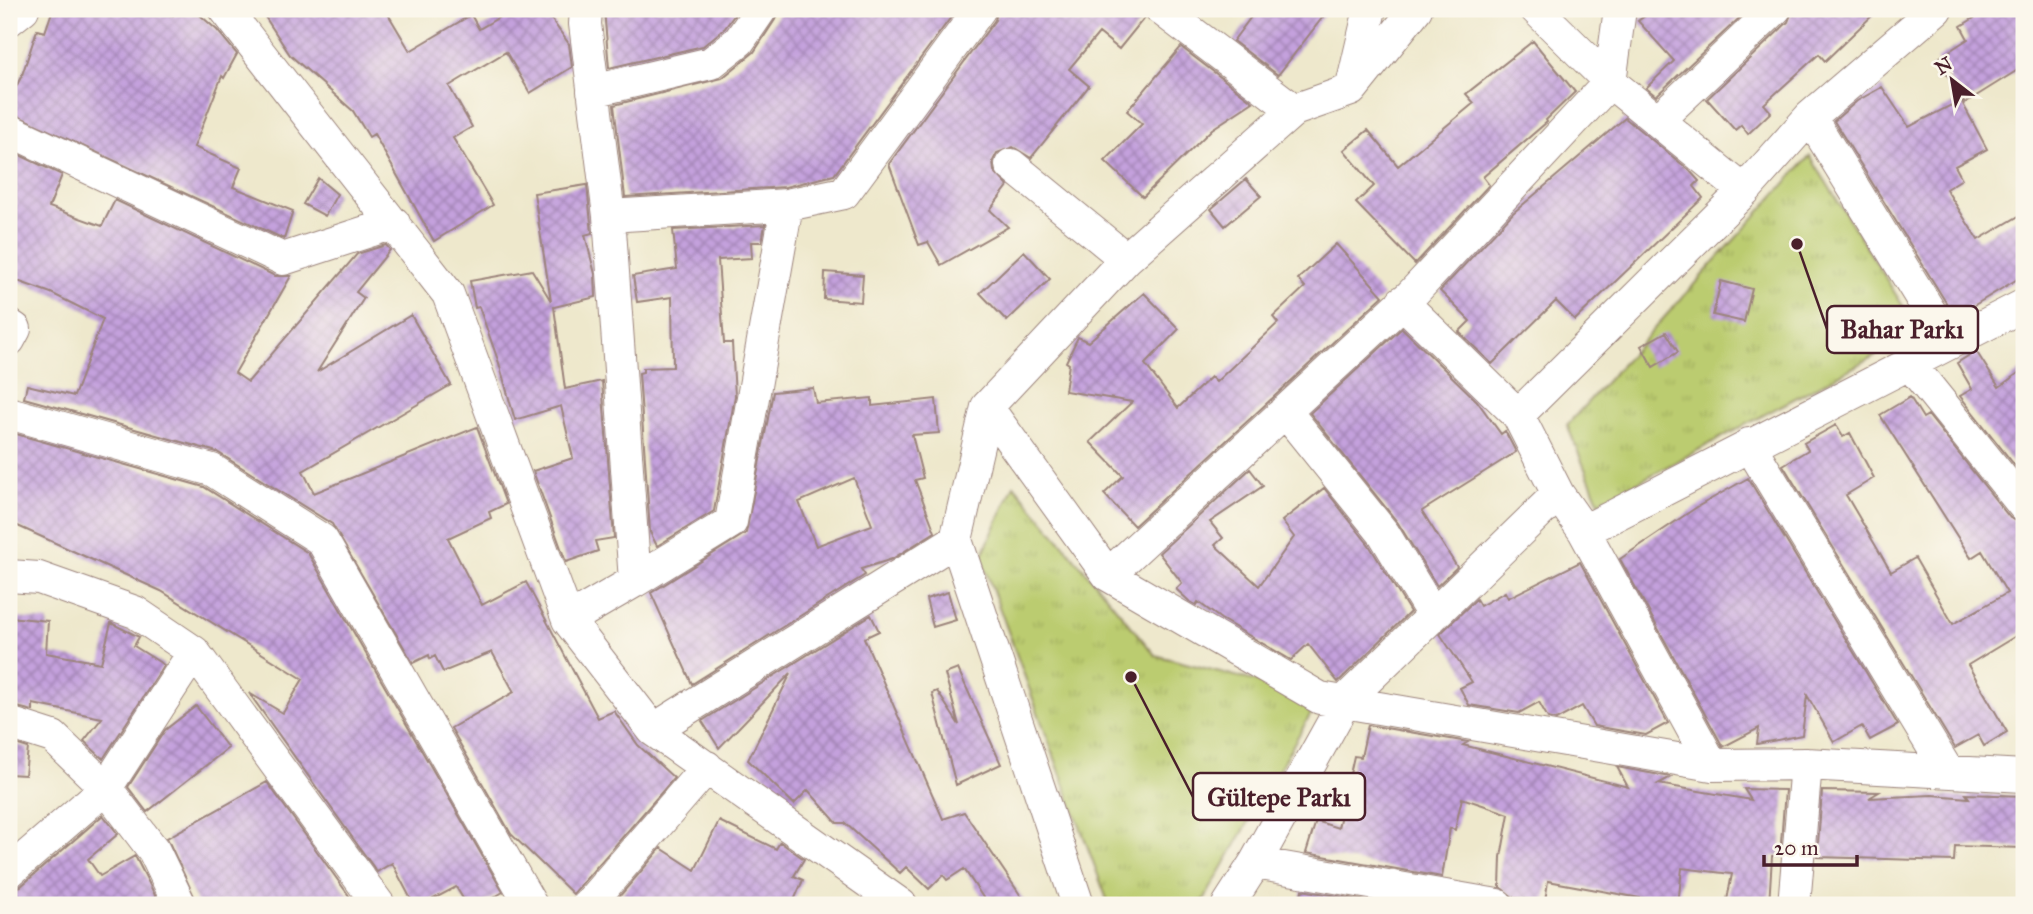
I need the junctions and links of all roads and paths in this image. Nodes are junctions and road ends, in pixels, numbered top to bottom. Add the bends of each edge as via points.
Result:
1 (23, 9) edge
2 (761, 9) edge
3 (980, 9) edge
4 (1161, 9) edge
5 (1370, 9) edge
6 (1416, 9) edge
7 (1535, 9) edge
8 (1620, 9) edge
9 (1775, 9) edge
10 (1937, 9) edge
11 (232, 11) edge
12 (579, 14) edge
13 (9, 20) edge
14 (1610, 82) junction
15 (1351, 90) junction
16 (593, 91) junction
17 (1294, 110) junction
18 (1810, 117) junction
19 (1658, 120) junction
20 (9, 130) edge
21 (1011, 164) dead end
22 (1744, 191) junction
23 (787, 205) junction
24 (609, 216) junction
25 (394, 223) junction
26 (1126, 259) junction
27 (1402, 302) junction
28 (2024, 305) edge
29 (9, 325) edge
30 (9, 340) edge
31 (1949, 343) junction
32 (1909, 363) junction
33 (987, 408) junction
34 (1284, 411) junction
35 (9, 414) edge
36 (1518, 415) junction
37 (1749, 444) junction
38 (1558, 494) junction
39 (2024, 506) edge
40 (1584, 531) junction
41 (956, 540) junction
42 (1108, 575) junction
43 (9, 576) edge
44 (635, 581) junction
45 (1433, 615) junction
46 (568, 620) junction
47 (194, 652) junction
48 (1345, 701) junction
49 (9, 723) edge
50 (653, 730) junction
51 (1806, 764) junction
52 (1712, 765) junction
53 (707, 767) junction
54 (1948, 772) junction
55 (2024, 776) edge
56 (106, 788) junction
57 (1255, 863) junction
58 (9, 872) edge
59 (180, 905) edge
60 (379, 905) edge
61 (531, 905) edge
62 (588, 905) edge
63 (901, 905) edge
64 (1078, 905) edge
65 (1228, 905) edge
66 (1497, 905) edge
67 (1794, 905) edge

1 - 13 street
2 - 16 street via 739,41 711,63
3 - 23 street via 844,193
4 - 17 street
5 - 15 street
6 - 15 street
7 - 14 street
8 - 14 street
9 - 19 street
10 - 18 street
11 - 25 street
12 - 16 street
14 - 19 street
14 - 27 street
15 - 17 street
16 - 24 street
17 - 26 street
18 - 22 street
18 - 31 street
19 - 22 street
20 - 25 street via 283,259
21 - 26 street
22 - 36 street
23 - 24 street
23 - 44 street via 731,522
24 - 44 street
25 - 46 street via 448,294
26 - 33 street
27 - 34 street
27 - 36 street
28 - 31 street
29 - 30 street via 15,329
31 - 32 street
32 - 37 street
32 - 39 street
33 - 41 street
33 - 42 street
34 - 42 street
34 - 45 street via 1360,500
35 - 61 street via 212,470 321,540
36 - 38 street
37 - 40 street
37 - 54 street
38 - 40 street
38 - 45 street
40 - 52 street
41 - 50 street
41 - 64 street
42 - 48 street via 1320,698
43 - 47 street via 38,578 135,612
44 - 46 street
45 - 48 street
46 - 50 street
47 - 56 street
47 - 60 street
48 - 52 street
48 - 57 street
49 - 56 street via 53,737
50 - 53 street
51 - 52 street
51 - 54 street
51 - 67 street
53 - 62 street
53 - 63 street
54 - 55 street
56 - 58 street
56 - 59 street via 154,851
57 - 65 street
57 - 66 street

